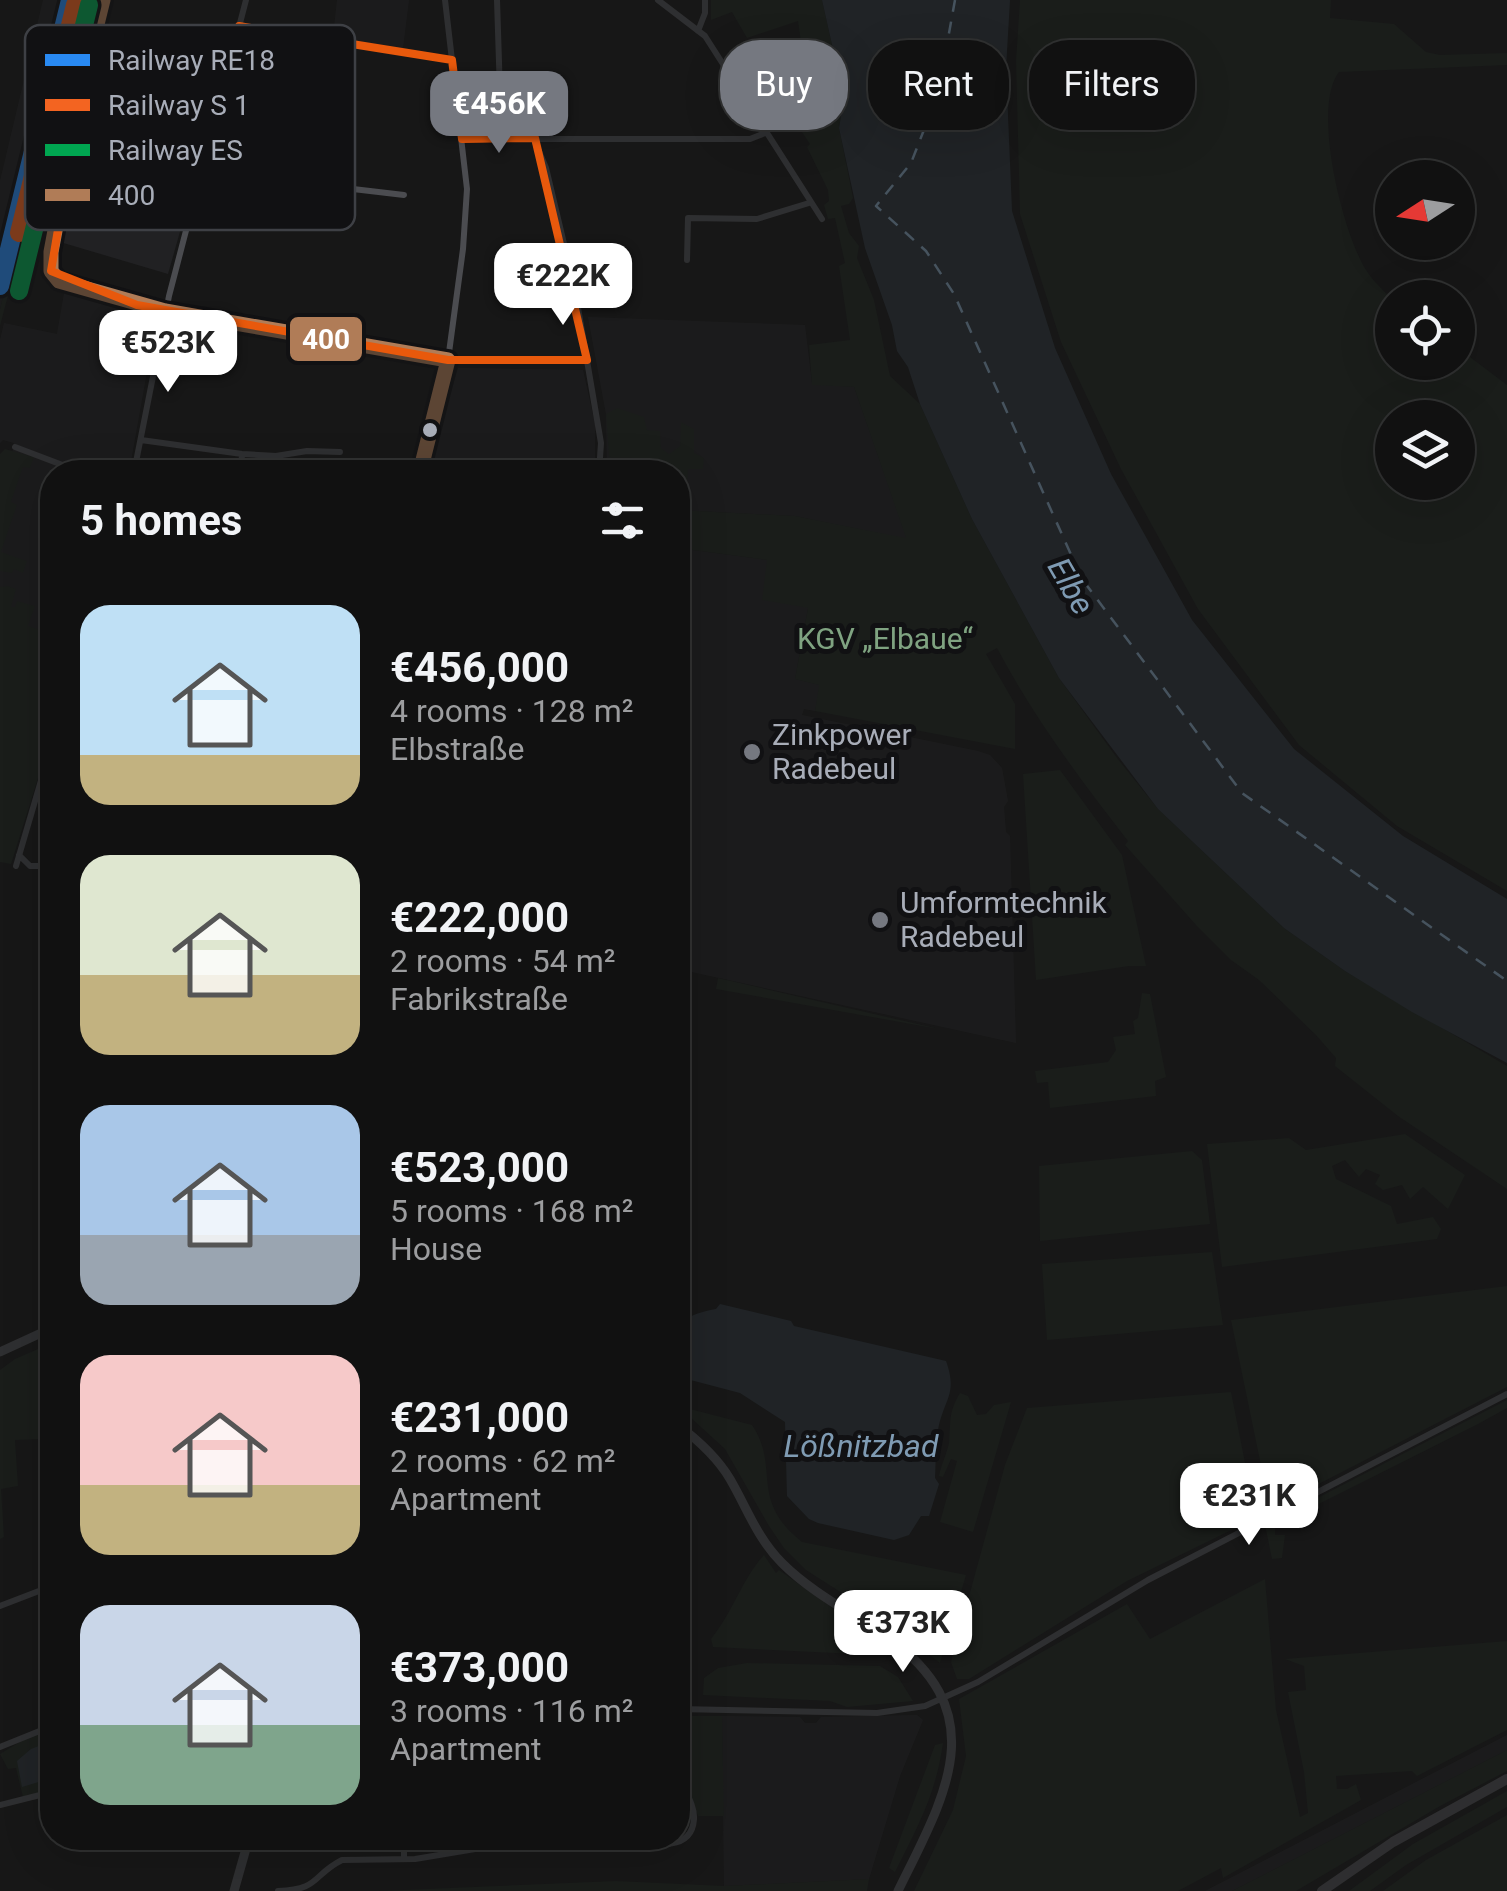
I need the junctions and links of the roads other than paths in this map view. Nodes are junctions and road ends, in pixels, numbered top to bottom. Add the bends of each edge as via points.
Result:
1 (103, 0) edge
2 (246, 0) edge
3 (446, 0) edge
4 (497, 0) edge
5 (658, 0) edge
6 (704, 0) edge
7 (97, 25) edge
8 (239, 25) edge
9 (698, 31) junction
10 (355, 45) edge
11 (452, 60) junction
12 (500, 93) junction
13 (765, 133) junction
14 (484, 138) junction
15 (534, 138) junction
16 (462, 139) junction
17 (355, 189) edge
18 (404, 194) dead end
19 (809, 202) junction
20 (822, 219) dead end
21 (55, 230) edge
22 (186, 230) edge
23 (687, 260) dead end
24 (165, 311) junction
25 (448, 360) junction
26 (587, 360) junction
27 (141, 440) junction
28 (15, 447) dead end
29 (340, 452) dead end
30 (242, 454) junction
31 (49, 460) edge
32 (137, 460) edge
33 (242, 460) edge
34 (423, 460) edge
35 (601, 460) edge
36 (40, 784) edge
37 (19, 855) junction
38 (16, 866) dead end
39 (40, 866) edge
40 (40, 1334) edge
41 (0, 1352) edge
42 (1507, 1394) edge
43 (690, 1436) edge
44 (40, 1591) edge
45 (0, 1606) edge
46 (942, 1699) junction
47 (690, 1709) edge
48 (40, 1728) edge
49 (0, 1747) edge
50 (1507, 1779) edge
51 (40, 1795) edge
52 (690, 1802) edge
53 (0, 1806) edge
54 (690, 1831) edge
55 (245, 1850) edge
56 (404, 1850) edge
57 (466, 1850) edge
58 (404, 1860) junction
59 (234, 1891) edge
60 (278, 1891) edge
61 (898, 1891) edge
62 (1322, 1891) edge

1 - 7 street
2 - 8 street
3 - 11 street
4 - 12 street
5 - 9 street
6 - 9 street
9 - 13 street
10 - 11 street
11 - 16 street
12 - 14 street
12 - 15 street via 518,99
13 - 15 street via 750,139
13 - 19 street
14 - 15 street
14 - 16 street
15 - 26 street via 558,214
16 - 25 street via 467,207
17 - 18 street
19 - 20 street
19 - 23 street via 757,219 688,218
21 - 24 street via 50,266 59,280
22 - 24 street
24 - 25 street
24 - 27 street
25 - 26 street
25 - 34 street
26 - 35 street
27 - 30 street
27 - 32 street
28 - 31 street
29 - 30 street
30 - 33 street
36 - 37 street
37 - 38 street
37 - 39 street
40 - 41 street
42 - 46 street via 1148,1580
43 - 46 street via 717,1461 782,1563 903,1649
44 - 45 street
46 - 47 street via 877,1713
46 - 61 street via 952,1730 950,1775
48 - 49 street
50 - 62 main road via 1393,1842
51 - 53 street
52 - 54 street
55 - 59 street
56 - 58 street
57 - 58 street
58 - 60 street via 342,1860 304,1889

